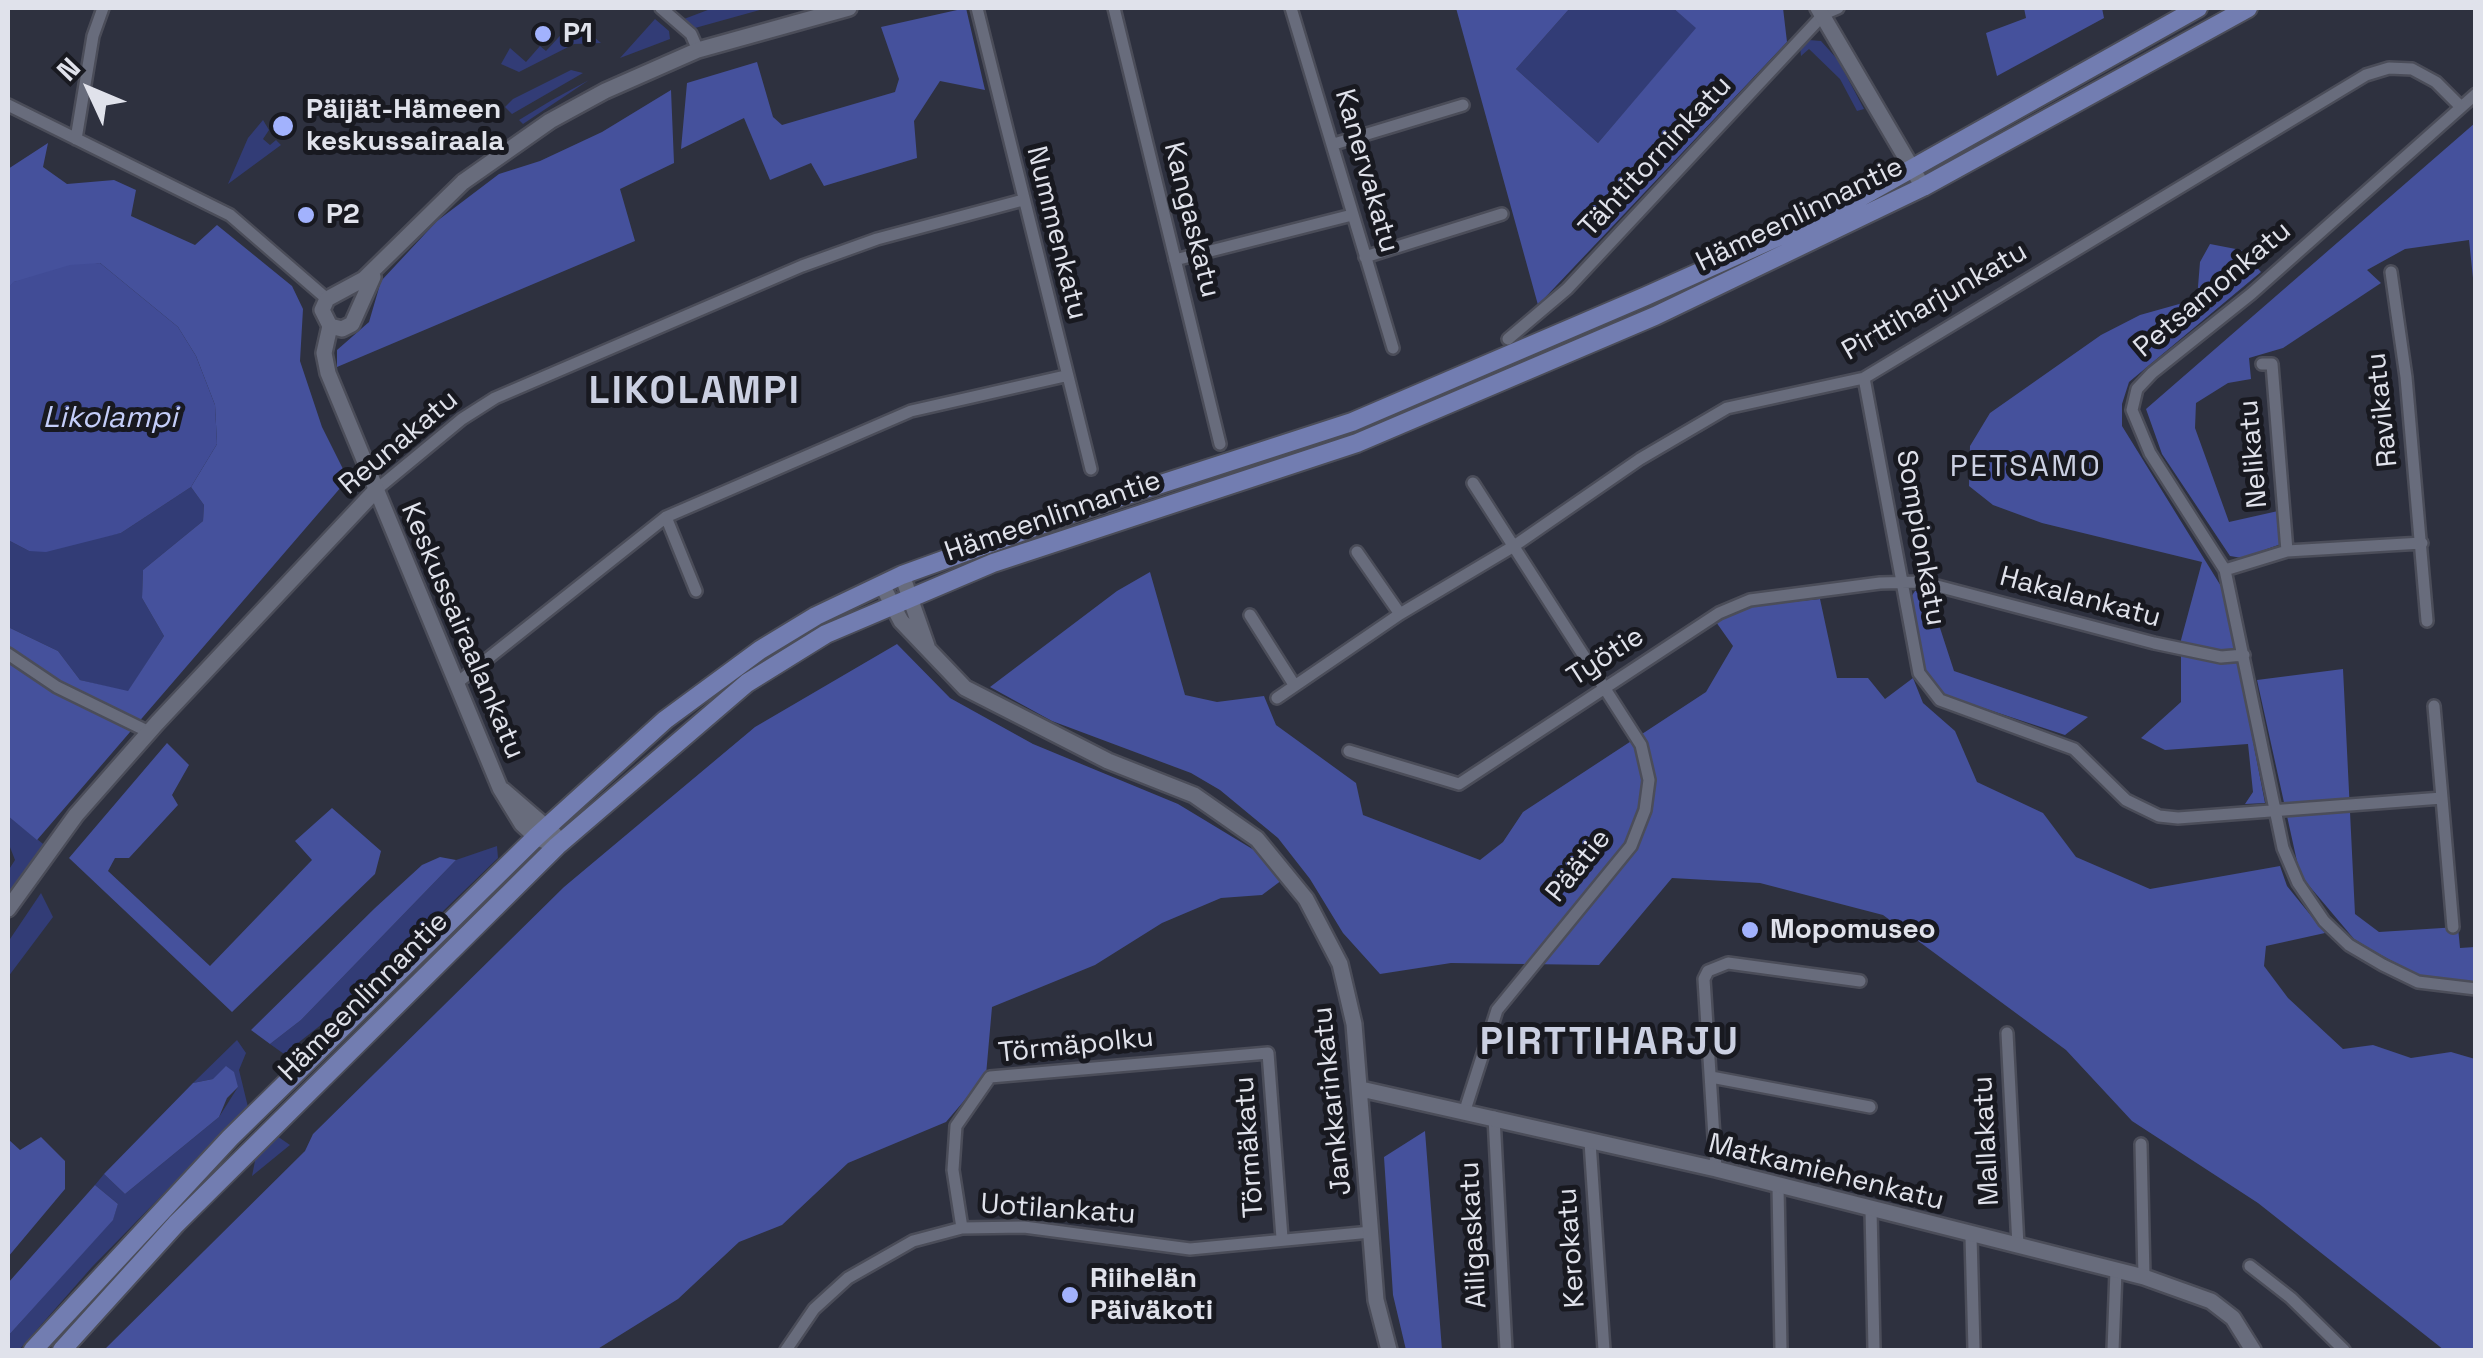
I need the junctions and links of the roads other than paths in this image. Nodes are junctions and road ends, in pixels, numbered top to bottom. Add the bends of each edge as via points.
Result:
1 (103, 8) edge
2 (661, 8) edge
3 (842, 8) edge
4 (977, 8) edge
5 (1114, 8) edge
6 (1291, 8) edge
7 (2198, 8) edge
8 (2248, 8) edge
9 (1826, 10) edge
10 (698, 50) junction
11 (2476, 94) edge
12 (8, 105) edge
13 (1463, 105) dead end
14 (2460, 106) junction
15 (76, 139) junction
16 (1334, 144) junction
17 (1912, 168) junction
18 (1923, 186) junction
19 (1022, 200) junction
20 (1502, 214) dead end
21 (1352, 215) junction
22 (1366, 257) junction
23 (384, 260) junction
24 (1174, 260) junction
25 (2391, 272) dead end
26 (334, 296) junction
27 (358, 308) junction
28 (330, 326) junction
29 (1508, 339) dead end
30 (1393, 348) dead end
31 (2262, 364) dead end
32 (1066, 376) junction
33 (1864, 378) junction
34 (1220, 444) dead end
35 (1091, 470) dead end
36 (1473, 483) dead end
37 (376, 490) junction
38 (666, 517) junction
39 (2422, 543) junction
40 (1514, 546) junction
41 (2287, 550) junction
42 (1357, 552) dead end
43 (2225, 570) junction
44 (902, 576) junction
45 (1904, 582) junction
46 (882, 585) junction
47 (696, 591) dead end
48 (910, 597) junction
49 (891, 606) junction
50 (1400, 614) junction
51 (1250, 615) dead end
52 (2427, 621) dead end
53 (927, 646) junction
54 (8, 654) edge
55 (2244, 655) junction
56 (1293, 682) junction
57 (457, 683) junction
58 (1605, 687) junction
59 (1277, 698) dead end
60 (2434, 706) dead end
61 (149, 732) junction
62 (1349, 751) dead end
63 (2442, 798) junction
64 (2277, 809) junction
65 (542, 832) junction
66 (556, 846) junction
67 (8, 909) edge
68 (2453, 927) dead end
69 (1860, 981) dead end
70 (2476, 988) edge
71 (2006, 1033) dead end
72 (1268, 1053) joint
73 (1711, 1077) junction
74 (1361, 1090) junction
75 (1870, 1108) dead end
76 (1466, 1110) junction
77 (1494, 1116) junction
78 (1590, 1142) junction
79 (2142, 1144) dead end
80 (1716, 1169) junction
81 (1778, 1186) junction
82 (1871, 1210) junction
83 (962, 1228) junction
84 (1371, 1232) junction
85 (1971, 1236) junction
86 (1282, 1238) junction
87 (2018, 1246) junction
88 (2250, 1266) dead end
89 (2116, 1271) junction
90 (2144, 1277) junction
91 (34, 1350) edge
92 (62, 1350) edge
93 (786, 1350) edge
94 (1389, 1350) edge
95 (1506, 1350) edge
96 (1604, 1350) edge
97 (1781, 1350) edge
98 (1874, 1350) edge
99 (1974, 1350) edge
100 (2113, 1350) edge
101 (2253, 1350) edge
102 (2344, 1350) edge

1 - 15 street via 92,36
2 - 10 street via 691,34
3 - 10 street
4 - 19 street, Nummenkatu
5 - 24 street, Kangaskatu
6 - 16 street, Kanervakatu
7 - 17 main road, Hämeenlinnantie
8 - 18 main road, Hämeenlinnantie
9 - 17 street
9 - 29 street, Tähtitorninkatu via 1567,289
10 - 23 street via 604,90 526,136 440,202
11 - 14 street, Petsamonkatu
12 - 15 street
13 - 16 street
14 - 33 street, Pirttiharjunkatu via 2412,69 2366,76
14 - 43 street, Petsamonkatu via 2137,389 2132,410 2150,453
15 - 26 street via 230,214
16 - 21 street, Kanervakatu
17 - 18 street
17 - 44 main road, Hämeenlinnantie via 1838,210 1449,384
18 - 48 main road, Hämeenlinnantie via 1656,316 1457,403 1252,480 993,562
19 - 32 street, Nummenkatu
19 - 37 street, Reunakatu via 802,266 495,398
20 - 22 street
21 - 22 street, Kanervakatu
21 - 24 street
22 - 30 street, Kanervakatu
23 - 26 street
23 - 27 street
24 - 34 street, Kangaskatu
25 - 39 street, Ravikatu
26 - 27 street via 352,298
26 - 28 street via 322,310
27 - 28 street via 352,324
28 - 37 street, Keskussairaalankatu via 325,361
31 - 41 street, Nelikatu via 2272,364
32 - 35 street, Nummenkatu
32 - 38 street via 910,410
33 - 40 street, Pirttiharjunkatu via 1728,408
33 - 45 street, Sompionkatu
36 - 40 street, Päätie
37 - 57 street, Keskussairaalankatu
37 - 61 street, Reunakatu
38 - 47 street
38 - 57 street
39 - 41 street
39 - 52 street, Ravikatu
40 - 50 street, Pirttiharjunkatu
40 - 58 street, Päätie
41 - 43 street
42 - 50 street
43 - 55 street, Petsamonkatu
44 - 46 main road, Hämeenlinnantie
44 - 48 street, Jankkarinkatu
45 - 55 street, Hakalankatu via 2154,644
45 - 58 street, Työtie via 1750,600
45 - 64 street, Sompionkatu via 1918,672 1940,700 2074,749 2126,800 2160,816
46 - 49 street, Jankkarinkatu
46 - 65 main road, Hämeenlinnantie via 760,650 666,720
48 - 49 main road, Hämeenlinnantie
48 - 53 street, Jankkarinkatu
49 - 53 street, Jankkarinkatu
49 - 66 main road, Hämeenlinnantie via 826,634 748,683
50 - 56 street, Pirttiharjunkatu
51 - 56 street
53 - 74 street, Jankkarinkatu via 964,688 994,707 1194,795 1257,840 1306,899 1340,964
54 - 61 street
55 - 64 street, Petsamonkatu
56 - 59 street, Pirttiharjunkatu
57 - 65 street, Keskussairaalankatu via 500,788
58 - 62 street, Työtie via 1460,784
58 - 76 street, Päätie via 1646,754 1644,810 1617,865 1497,1010
60 - 63 street
61 - 67 street, Reunakatu via 76,815
63 - 64 street
63 - 68 street
64 - 70 street, Petsamonkatu via 2298,883 2324,922 2349,944 2418,982
65 - 66 street, Keskussairaalankatu
65 - 91 main road, Hämeenlinnantie via 206,1163
66 - 92 main road, Hämeenlinnantie via 176,1224
69 - 73 street via 1712,966 1704,979
71 - 87 street, Mallakatu
72 - 83 street, Törmäpolku via 990,1076 956,1126 953,1170
72 - 86 street, Törmäkatu
73 - 75 street
73 - 80 street
74 - 76 street, Matkamiehenkatu
74 - 84 street, Jankkarinkatu
76 - 77 street, Matkamiehenkatu
77 - 78 street, Matkamiehenkatu
77 - 95 street, Ailigaskatu
78 - 80 street, Matkamiehenkatu
78 - 96 street, Kerokatu
79 - 90 street
80 - 81 street, Matkamiehenkatu
81 - 82 street, Matkamiehenkatu
81 - 97 street
82 - 85 street, Matkamiehenkatu
82 - 98 street
83 - 86 street, Uotilankatu via 1024,1227 1190,1248
83 - 93 street, Uotilankatu via 913,1240 848,1278 814,1308
84 - 86 street, Uotilankatu
84 - 94 street, Jankkarinkatu via 1376,1300
85 - 87 street, Matkamiehenkatu
85 - 99 street
87 - 89 street, Matkamiehenkatu
88 - 102 street
89 - 90 street, Matkamiehenkatu
89 - 100 street
90 - 101 street, Matkamiehenkatu via 2211,1301 2233,1318

